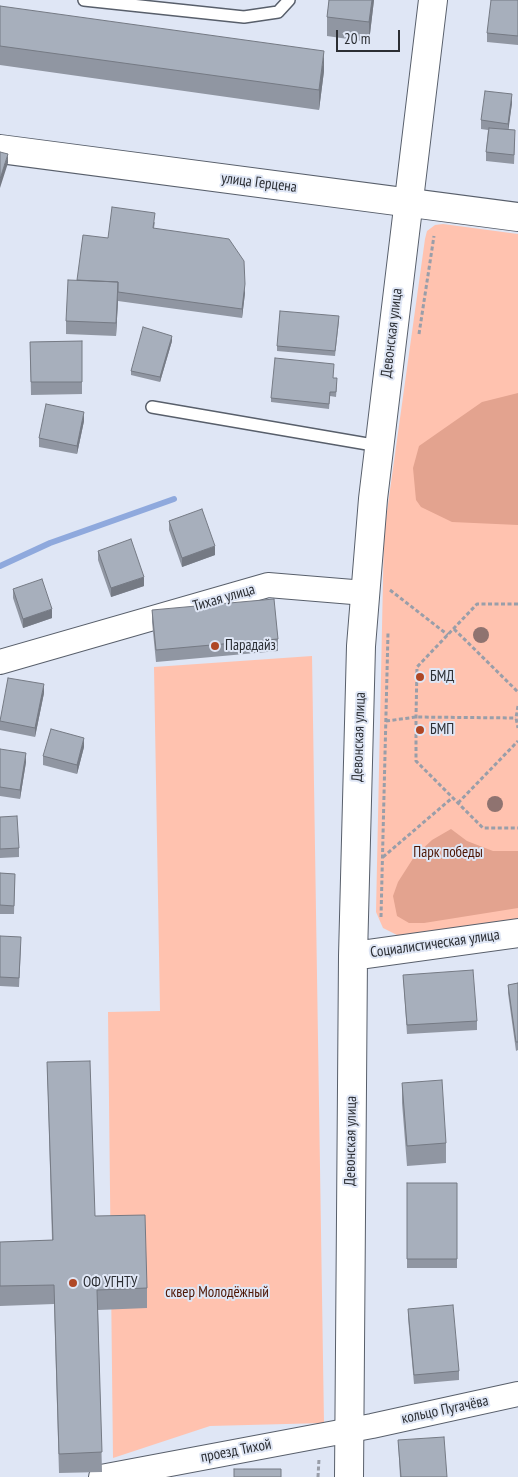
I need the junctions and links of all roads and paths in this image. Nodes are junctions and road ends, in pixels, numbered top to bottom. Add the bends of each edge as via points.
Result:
1 (84, 0) edge
2 (289, 0) edge
3 (433, 0) edge
4 (0, 149) edge
5 (407, 202) junction
6 (518, 217) edge
7 (434, 236) dead end
8 (418, 342) dead end
9 (152, 407) dead end
10 (379, 446) junction
11 (390, 580) dead end
12 (381, 594) junction
13 (518, 604) edge
14 (389, 627) dead end
15 (454, 629) junction
16 (448, 635) junction
17 (0, 662) edge
18 (518, 692) edge
19 (518, 706) edge
20 (416, 717) junction
21 (516, 718) junction
22 (386, 721) junction
23 (518, 728) edge
24 (518, 741) edge
25 (452, 798) junction
26 (458, 804) junction
27 (518, 828) edge
28 (383, 856) junction
29 (382, 917) dead end
30 (518, 933) edge
31 (353, 956) junction
32 (518, 1394) edge
33 (360, 1428) junction
34 (101, 1477) edge
35 (349, 1477) edge

1 - 2 lane via 244,17 278,12
3 - 5 main road, Девонская улица
4 - 5 main road, улица Герцена
5 - 6 main road, улица Герцена
5 - 10 main road, Девонская улица
7 - 8 path
9 - 10 lane
10 - 12 main road, Девонская улица
11 - 12 path
12 - 16 path
12 - 17 street, Тихая улица via 268,585
12 - 31 main road, Девонская улица via 361,646
13 - 15 path via 477,604
14 - 22 path
15 - 16 path
15 - 18 path
16 - 20 path via 417,667
19 - 21 path
20 - 21 path
20 - 22 path
20 - 25 path via 416,761
21 - 23 path
22 - 28 path
24 - 26 path
25 - 26 path
25 - 28 path
26 - 27 path via 482,828
28 - 29 path
30 - 31 main road, Социалистическая улица
31 - 33 main road, Девонская улица
32 - 33 street, кольцо Пугачёва
33 - 34 street, проезд Тихой
33 - 35 main road, Девонская улица

